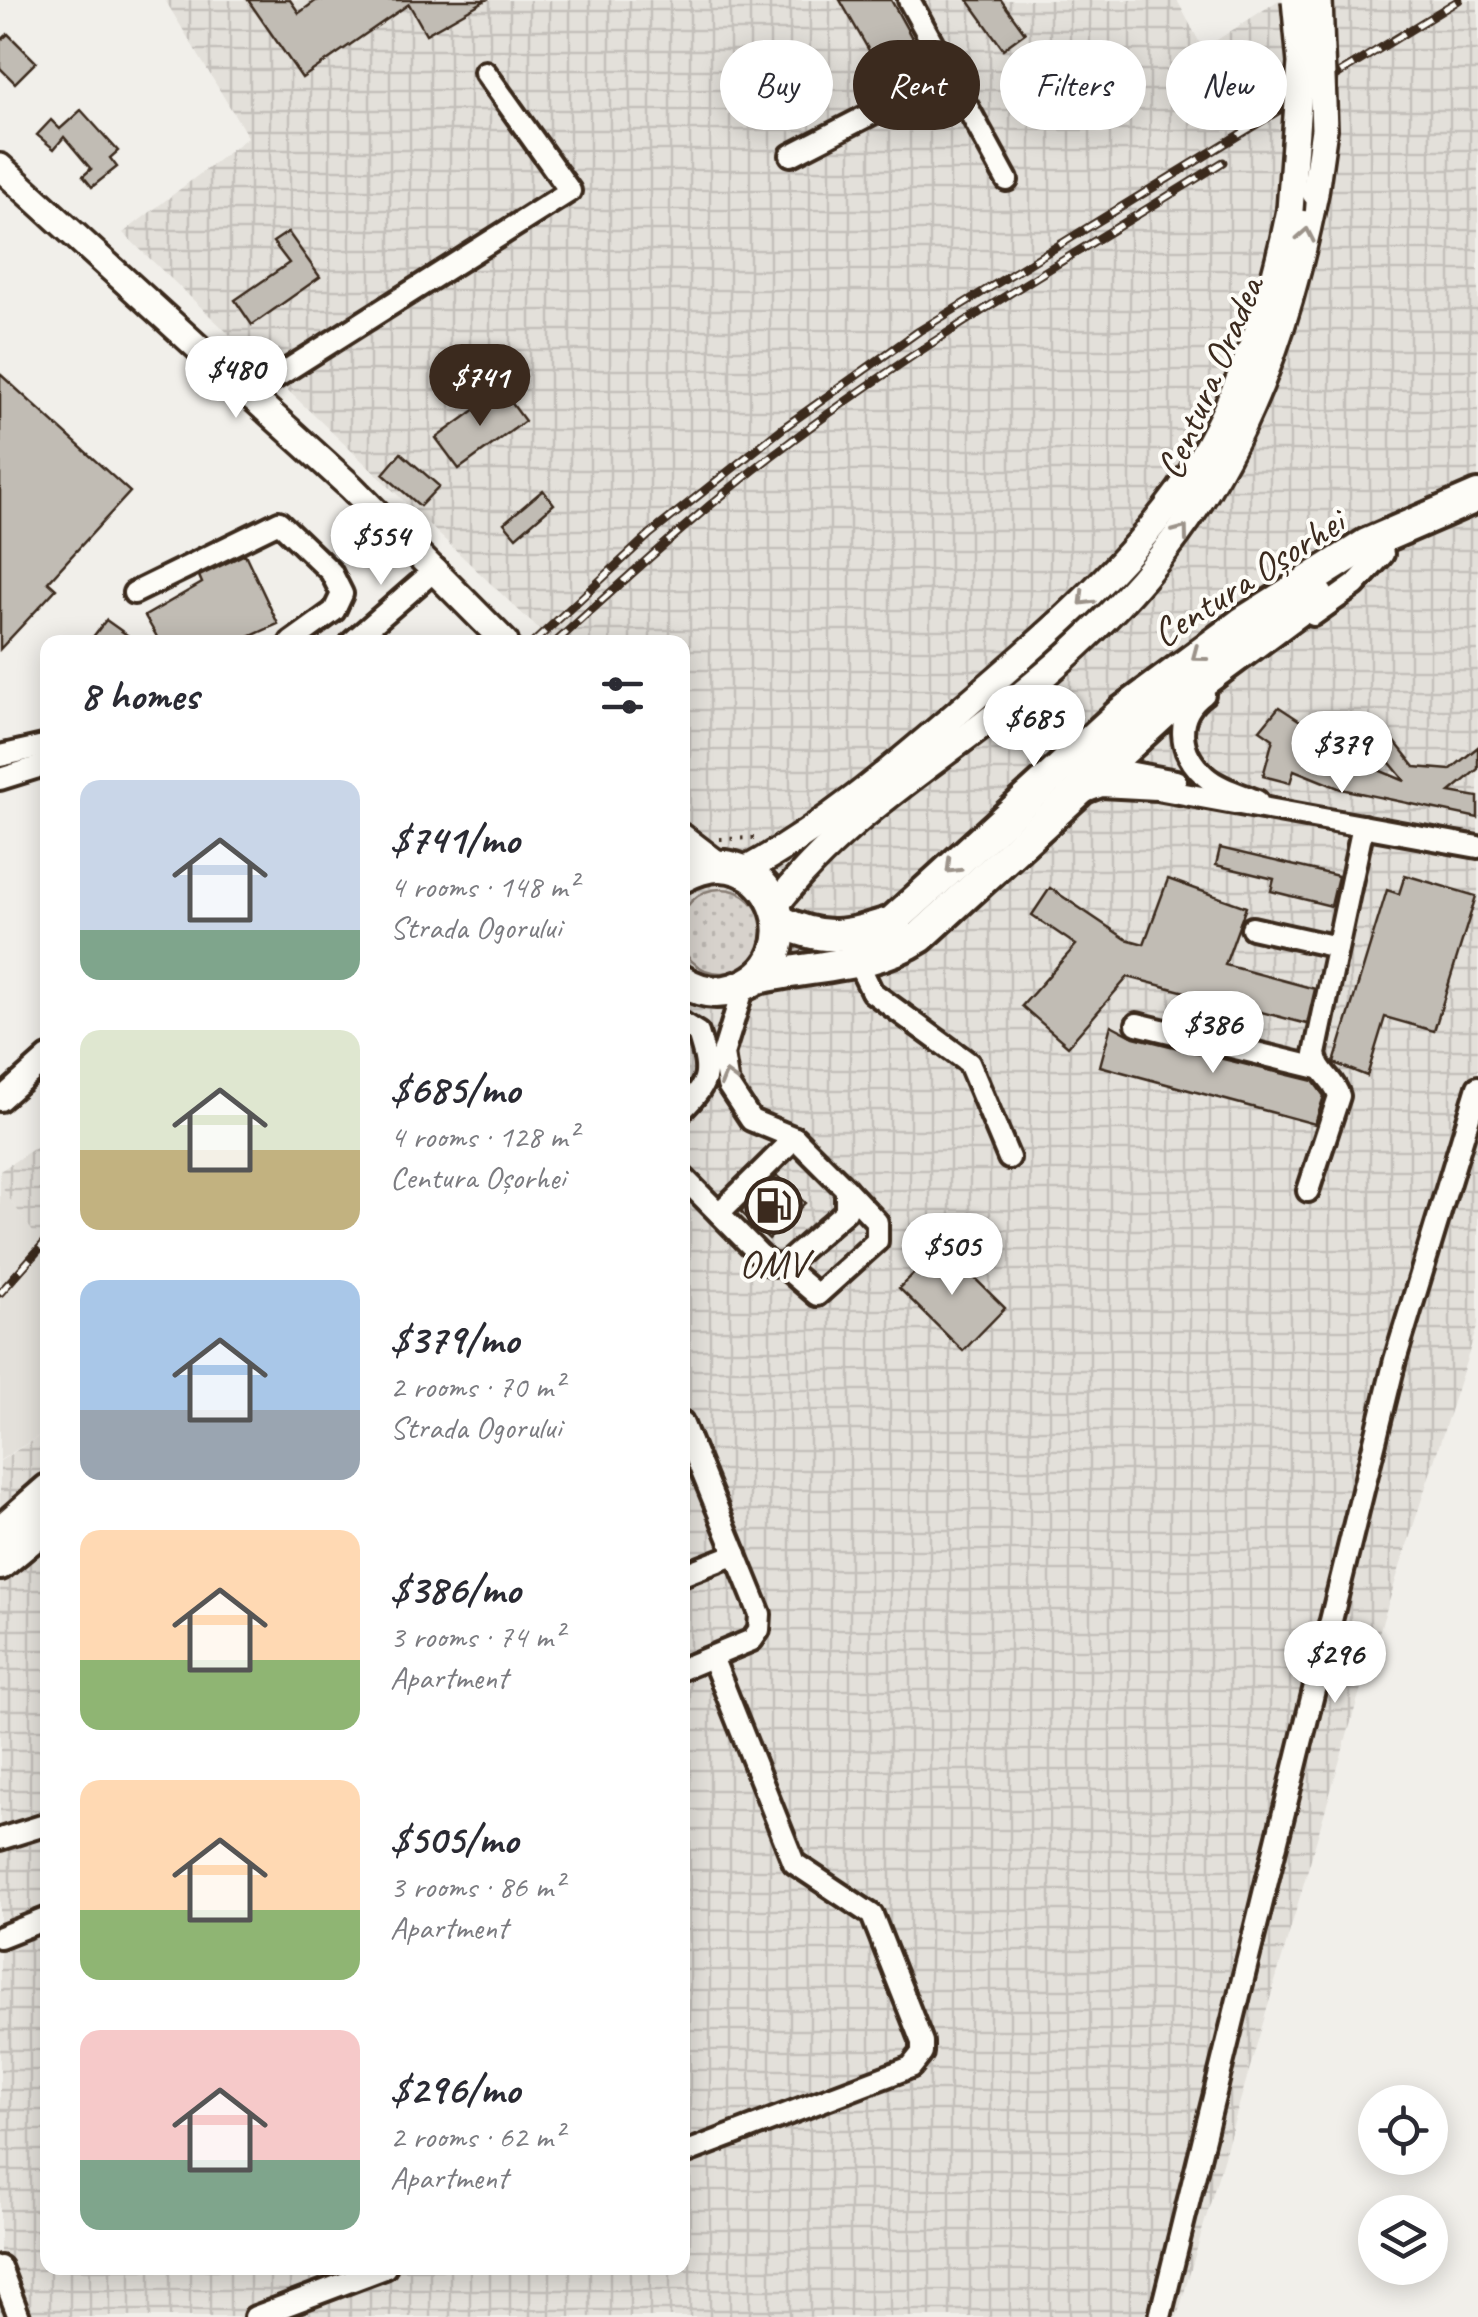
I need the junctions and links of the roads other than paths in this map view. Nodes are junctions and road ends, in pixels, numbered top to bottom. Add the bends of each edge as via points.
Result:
1 (909, 0) edge
2 (1295, 0) edge
3 (1319, 0) edge
4 (931, 40) edge
5 (485, 72) dead end
6 (853, 123) edge
7 (980, 130) edge
8 (791, 155) dead end
9 (0, 167) edge
10 (1007, 180) dead end
11 (248, 395) junction
12 (1478, 496) edge
13 (1433, 519) junction
14 (1383, 554) junction
15 (436, 569) junction
16 (134, 593) dead end
17 (300, 635) edge
18 (360, 635) edge
19 (499, 635) edge
20 (40, 747) edge
21 (0, 756) edge
22 (40, 766) edge
23 (1102, 766) junction
24 (0, 779) edge
25 (1069, 798) junction
26 (1258, 802) junction
27 (1313, 816) junction
28 (1362, 826) junction
29 (988, 832) junction
30 (690, 842) edge
31 (1478, 847) edge
32 (732, 869) junction
33 (690, 876) edge
34 (778, 913) junction
35 (1252, 928) dead end
36 (1337, 947) junction
37 (858, 963) junction
38 (751, 982) junction
39 (690, 987) edge
40 (1138, 1024) dead end
41 (690, 1028) edge
42 (40, 1064) edge
43 (1318, 1068) junction
44 (1478, 1086) edge
45 (0, 1100) edge
46 (690, 1102) edge
47 (795, 1138) junction
48 (1009, 1158) dead end
49 (690, 1184) edge
50 (846, 1189) junction
51 (1308, 1192) dead end
52 (719, 1213) junction
53 (783, 1266) junction
54 (690, 1442) edge
55 (40, 1497) edge
56 (40, 1531) edge
57 (0, 1532) edge
58 (736, 1554) junction
59 (0, 1564) edge
60 (690, 1572) edge
61 (712, 1657) junction
62 (690, 1665) edge
63 (40, 1826) edge
64 (0, 1839) edge
65 (40, 1921) edge
66 (0, 1937) edge
67 (690, 2151) edge
68 (0, 2267) edge
69 (366, 2275) edge
70 (19, 2317) edge
71 (254, 2317) edge
72 (1160, 2317) edge

1 - 4 street
2 -> 32 main road, Centura Oradea, bridge via 1301,64 1290,210 1267,304 1224,412 1182,488 1139,542 1039,642 863,794 810,834
34 -> 3 main road, Centura Oradea, bridge via 826,847 1059,666 1154,570 1195,516 1238,437 1282,326 1314,193 1324,129
5 - 11 street via 570,192
6 - 8 street
7 - 10 street
9 - 11 main road
11 - 15 main road
12 - 13 highway, Centura Oșorhei
13 - 14 highway, Centura Oșorhei
13 -> 29 highway, Centura Oșorhei via 1367,544 1242,623 1122,712
14 - 23 highway, Centura Oșorhei via 1180,699
14 - 26 street via 1355,585 1194,702 1181,725 1187,756 1208,779
15 - 18 street
15 - 19 main road
16 - 17 street via 279,522 331,572 342,594 334,611
20 - 21 street
22 - 24 street
23 - 25 highway, Centura Oșorhei
23 - 26 street
23 - 29 street via 1062,780 1012,824
25 - 27 street via 1101,786 1157,789
25 - 37 highway via 920,937
26 - 27 street
27 - 28 street
28 - 31 street
28 - 36 street
29 -> 34 highway, Centura Oșorhei via 892,922 851,935 809,935
30 - 32 main road
32 - 33 highway
32 - 34 highway via 758,880
34 - 38 highway via 781,935 770,965
35 - 36 street
36 - 43 street via 1315,1054
37 - 38 highway via 813,965
37 - 48 street via 872,992 968,1063
38 - 39 highway via 726,992
47 -> 38 street via 751,1120 728,1085 723,1054
40 - 43 street
41 - 46 street via 708,1076
42 - 45 street
43 - 51 street via 1339,1096
44 - 72 street via 1395,1360
47 - 50 street
47 - 52 street
49 - 52 street
50 - 53 street via 846,1211
50 - 53 street via 877,1222 877,1241 817,1295
52 - 53 street via 770,1264
54 - 58 street
55 - 57 highway
56 - 59 highway
58 - 60 street
58 - 61 street via 760,1630
61 - 62 street
61 - 67 street via 794,1863 872,1915 922,2053 911,2067
63 - 64 street
65 - 66 street
68 - 70 street
69 - 71 street

